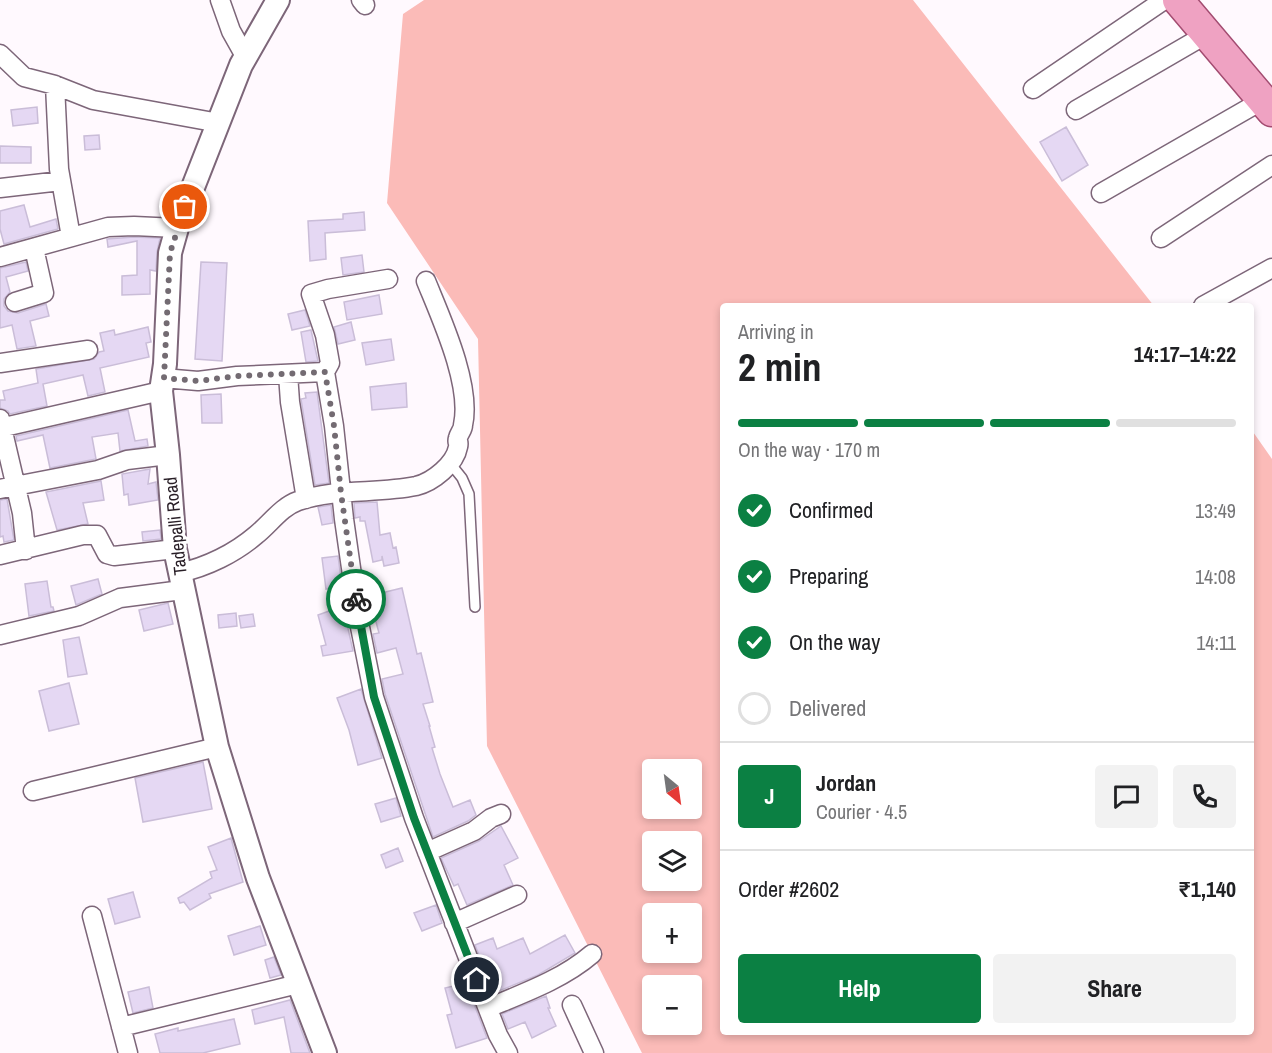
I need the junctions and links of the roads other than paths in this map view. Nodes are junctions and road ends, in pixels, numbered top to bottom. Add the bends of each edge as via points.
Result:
1 (220, 0) edge
2 (278, 0) edge
3 (1164, 0) edge
4 (1178, 0) edge
5 (1207, 34) junction
6 (0, 54) edge
7 (245, 56) junction
8 (55, 85) junction
9 (1033, 89) dead end
10 (1267, 106) edge
11 (1076, 110) dead end
12 (219, 123) junction
13 (1272, 165) edge
14 (61, 181) junction
15 (0, 188) edge
16 (1101, 193) dead end
17 (177, 228) junction
18 (71, 237) junction
19 (1161, 238) dead end
20 (34, 248) junction
21 (0, 257) edge
22 (1272, 268) edge
23 (388, 279) dead end
24 (426, 280) dead end
25 (15, 302) dead end
26 (1208, 303) edge
27 (88, 350) dead end
28 (0, 363) edge
29 (325, 372) junction
30 (288, 374) junction
31 (162, 384) junction
32 (0, 425) edge
33 (168, 455) junction
34 (450, 463) junction
35 (7, 488) edge
36 (341, 493) junction
37 (306, 499) junction
38 (175, 549) junction
39 (26, 550) junction
40 (0, 555) edge
41 (180, 581) junction
42 (475, 607) dead end
43 (0, 635) edge
44 (217, 747) junction
45 (33, 791) dead end
46 (501, 814) dead end
47 (427, 852) junction
48 (517, 895) dead end
49 (92, 916) dead end
50 (454, 923) junction
51 (592, 954) dead end
52 (298, 984) junction
53 (572, 1005) dead end
54 (488, 1008) junction
55 (121, 1027) junction
56 (128, 1053) edge
57 (325, 1053) edge
58 (508, 1053) edge
59 (594, 1053) edge

1 - 7 street
2 - 7 street, Tadepalli Road
3 - 9 street
4 - 5 main road
5 - 10 main road
5 - 11 street
6 - 8 street via 24,77
7 - 12 street, Tadepalli Road
8 - 12 street via 93,100
8 - 14 street
10 - 16 street
12 - 17 street, Tadepalli Road
13 - 19 street
14 - 15 street
14 - 18 street
17 - 18 street via 108,227
17 - 31 street, Tadepalli Road via 170,253
18 - 20 street
20 - 21 street
20 - 25 street via 44,293
22 - 26 street
23 - 29 street via 311,294 325,335 330,363
24 - 34 street via 453,349 465,407 458,448
27 - 28 street
29 - 30 street
29 - 36 street
30 - 31 street
30 - 37 street
31 - 32 street
31 - 33 street, Tadepalli Road
32 - 35 street
33 - 35 street via 127,460 98,470
33 - 38 street, Tadepalli Road
34 - 36 street via 418,486
34 - 42 lane via 469,494
35 - 39 street via 22,513
36 - 37 street
36 - 47 street via 358,617 374,697
37 - 41 street via 277,514 237,550
38 - 39 street via 114,556 107,554 98,535 83,535
38 - 41 street, Tadepalli Road
39 - 40 street
41 - 43 street via 120,598 79,616
41 - 44 street, Tadepalli Road
44 - 45 street
44 - 52 street, Tadepalli Road via 258,878
46 - 47 street
47 - 50 street
48 - 50 street
49 - 55 street
50 - 54 street
51 - 54 street via 549,982
52 - 55 street
52 - 57 street, Tadepalli Road
53 - 59 street
54 - 58 street
55 - 56 street

